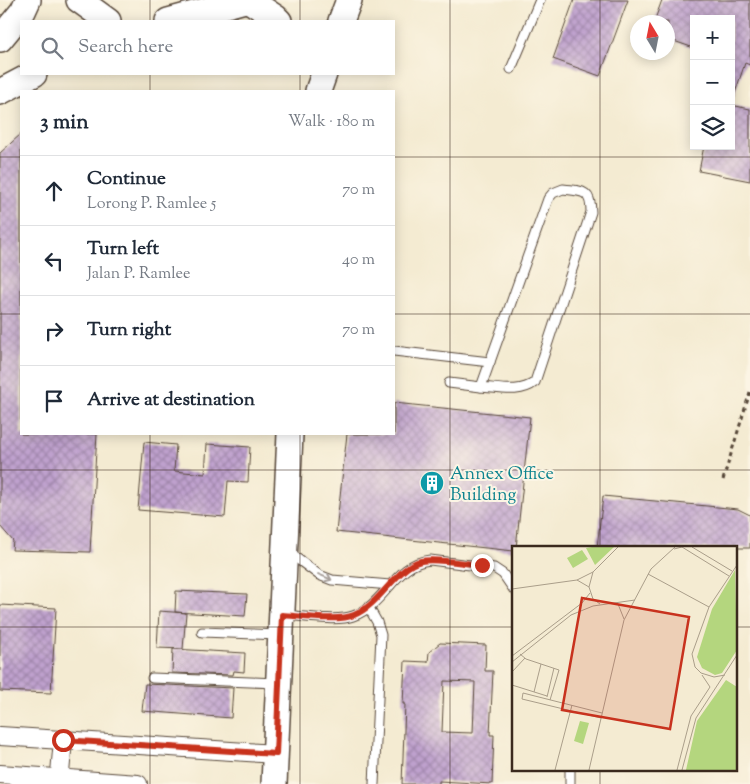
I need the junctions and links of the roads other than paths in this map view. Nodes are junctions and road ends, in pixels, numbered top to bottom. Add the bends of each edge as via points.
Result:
1 (28, 0) edge
2 (79, 0) edge
3 (245, 0) edge
4 (249, 0) edge
5 (348, 0) edge
6 (540, 0) edge
7 (107, 20) edge
8 (172, 20) edge
9 (278, 20) edge
10 (341, 20) edge
11 (0, 39) edge
12 (511, 69) dead end
13 (32, 75) edge
14 (308, 75) edge
15 (324, 75) edge
16 (312, 90) edge
17 (318, 90) edge
18 (0, 92) edge
19 (395, 351) edge
20 (490, 362) junction
21 (449, 383) dead end
22 (481, 387) junction
23 (290, 435) edge
24 (285, 550) junction
25 (390, 585) junction
26 (512, 587) edge
27 (369, 608) junction
28 (282, 625) junction
29 (202, 632) dead end
30 (152, 678) dead end
31 (279, 683) junction
32 (0, 736) edge
33 (63, 740) junction
34 (276, 754) junction
35 (0, 774) edge
36 (59, 781) edge
37 (138, 784) edge
38 (274, 784) edge
39 (374, 784) edge

1 - 11 main road
2 - 7 main road
3 - 8 main road
4 - 9 main road
5 - 10 main road
6 - 12 lane
13 - 18 main road
14 - 16 main road
15 - 17 main road
19 - 20 lane
20 - 22 lane
20 - 22 lane via 548,199 563,189 580,190 591,200 591,212 535,382 528,388 516,390
21 - 22 lane
23 - 24 main road
24 -> 25 lane via 319,575 332,580
24 - 28 main road
25 - 26 lane via 412,565 430,560 494,568
25 - 27 lane
27 - 28 lane via 352,616
27 - 39 lane via 378,622 381,635
28 - 29 lane
28 - 31 main road
30 - 31 lane
31 - 34 main road
32 - 33 street
33 - 34 street
33 - 36 street
34 - 38 main road
35 - 36 street
36 - 37 street

